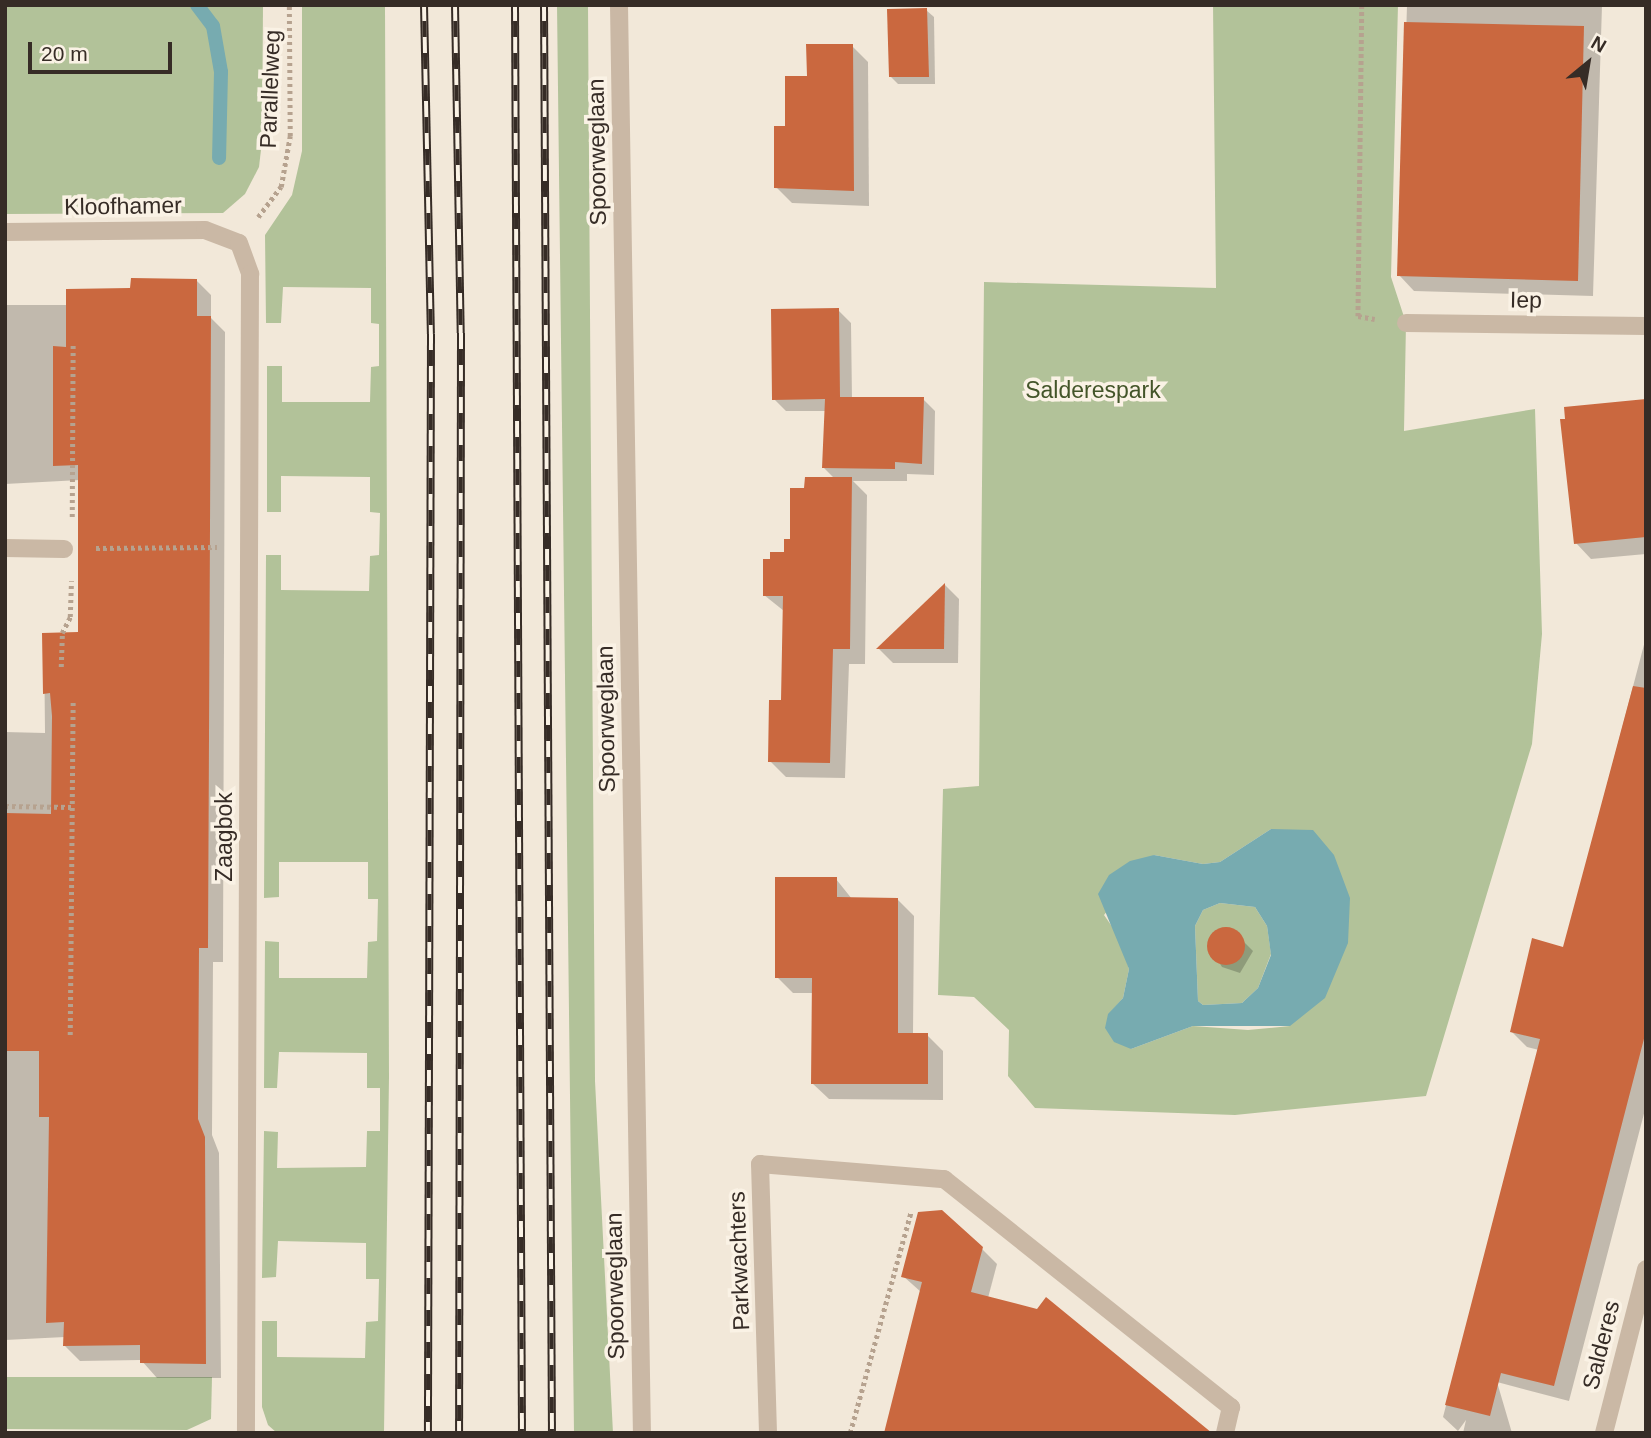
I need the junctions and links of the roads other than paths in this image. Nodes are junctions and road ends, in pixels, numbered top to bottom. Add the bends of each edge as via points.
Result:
1 (619, 5) edge
2 (5, 232) edge
3 (239, 243) joint
4 (1406, 323) road end
5 (1646, 326) edge
6 (5, 548) edge
7 (68, 548) road end
8 (1646, 1269) edge
9 (246, 1433) edge
10 (642, 1433) edge
11 (768, 1433) edge
12 (1225, 1433) edge
13 (1604, 1433) edge

1 - 10 street, Spoorweglaan
2 - 3 street, Kloofhamer via 205,230
3 - 9 street, Zaagbok via 250,274
4 - 5 street, Iep
6 - 7 street
8 - 13 street, Salderes
11 - 12 street, Parkwachters via 760,1164 944,1179 1231,1407

